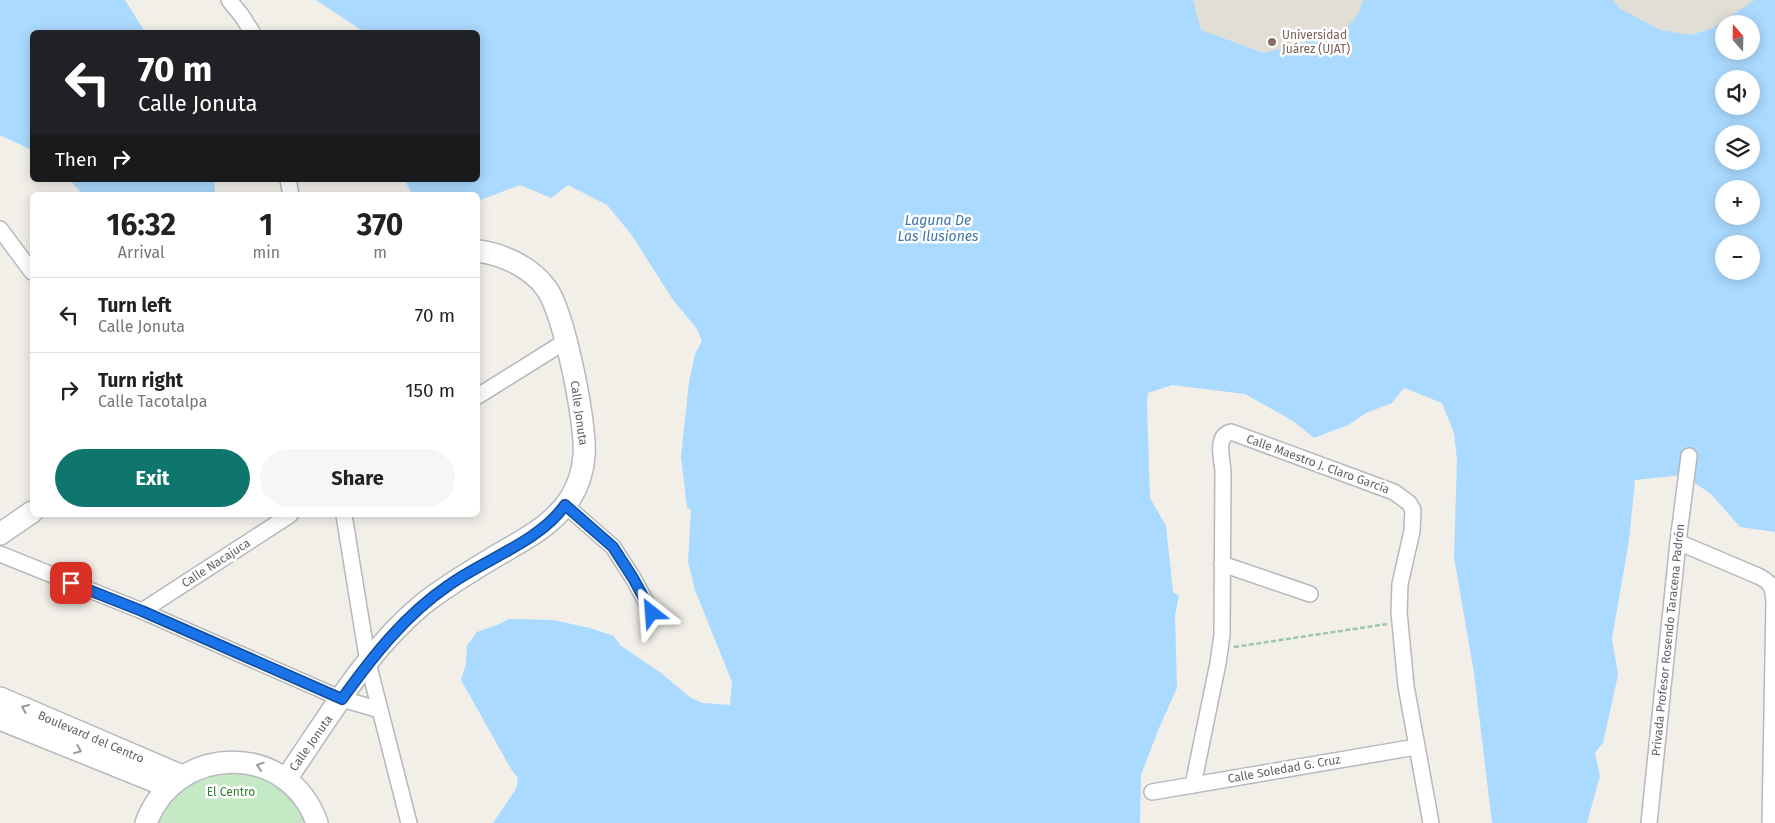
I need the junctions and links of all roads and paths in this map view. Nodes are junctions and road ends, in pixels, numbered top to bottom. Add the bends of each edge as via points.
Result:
1 (229, 0) edge
2 (251, 30) edge
3 (0, 229) edge
4 (480, 251) edge
5 (30, 269) edge
6 (566, 341) junction
7 (480, 395) edge
8 (1689, 456) dead end
9 (565, 505) junction
10 (30, 513) edge
11 (287, 517) edge
12 (344, 517) edge
13 (0, 534) edge
14 (1678, 542) junction
15 (0, 554) edge
16 (1222, 564) junction
17 (1310, 594) dead end
18 (142, 611) junction
19 (652, 613) dead end
20 (1400, 622) junction
21 (1220, 649) junction
22 (368, 662) junction
23 (0, 698) edge
24 (342, 699) junction
25 (380, 710) junction
26 (0, 719) edge
27 (1416, 747) junction
28 (286, 780) junction
29 (176, 781) junction
30 (1193, 785) junction
31 (1152, 792) dead end
32 (146, 823) edge
33 (317, 823) edge
34 (410, 823) edge
35 (1430, 823) edge
36 (1649, 823) edge
37 (1770, 823) edge

1 - 2 street
3 - 5 street
4 - 6 street, Calle Jonuta via 512,262 541,282 558,310
6 - 7 street
6 - 9 street, Calle Jonuta via 584,444 580,475
8 - 14 street, Privada Profesor Rosendo Taracena Padrón
9 - 19 street via 613,547
9 - 22 street, Calle Jonuta via 540,530 429,599
10 - 13 street
11 - 18 street, Calle Nacajuca
12 - 22 street
14 - 36 street, Privada Profesor Rosendo Taracena Padrón
14 - 37 street via 1767,580 1773,588
15 - 18 street
16 - 17 street
16 - 20 street, Calle Maestro J. Claro García via 1221,444 1225,434 1232,432 1394,492 1409,503 1413,517 1400,584
16 - 21 street, Calle Maestro J. Claro García
18 - 24 street
20 - 21 path
20 - 27 street, Calle Maestro J. Claro García
21 - 30 street, Calle Maestro J. Claro García
22 - 24 street, Calle Jonuta
22 - 25 street
29 -> 23 street, Boulevard del Centro
24 - 25 street
24 - 28 street, Calle Jonuta
25 - 34 street
26 -> 29 street, Boulevard del Centro
27 - 30 street, Calle Soledad G. Cruz
27 - 35 street, Calle Maestro J. Claro García
28 -> 29 street via 254,764 231,762 208,765
28 - 33 street via 302,795
29 - 32 street via 156,802
30 - 31 street, Calle Soledad G. Cruz

